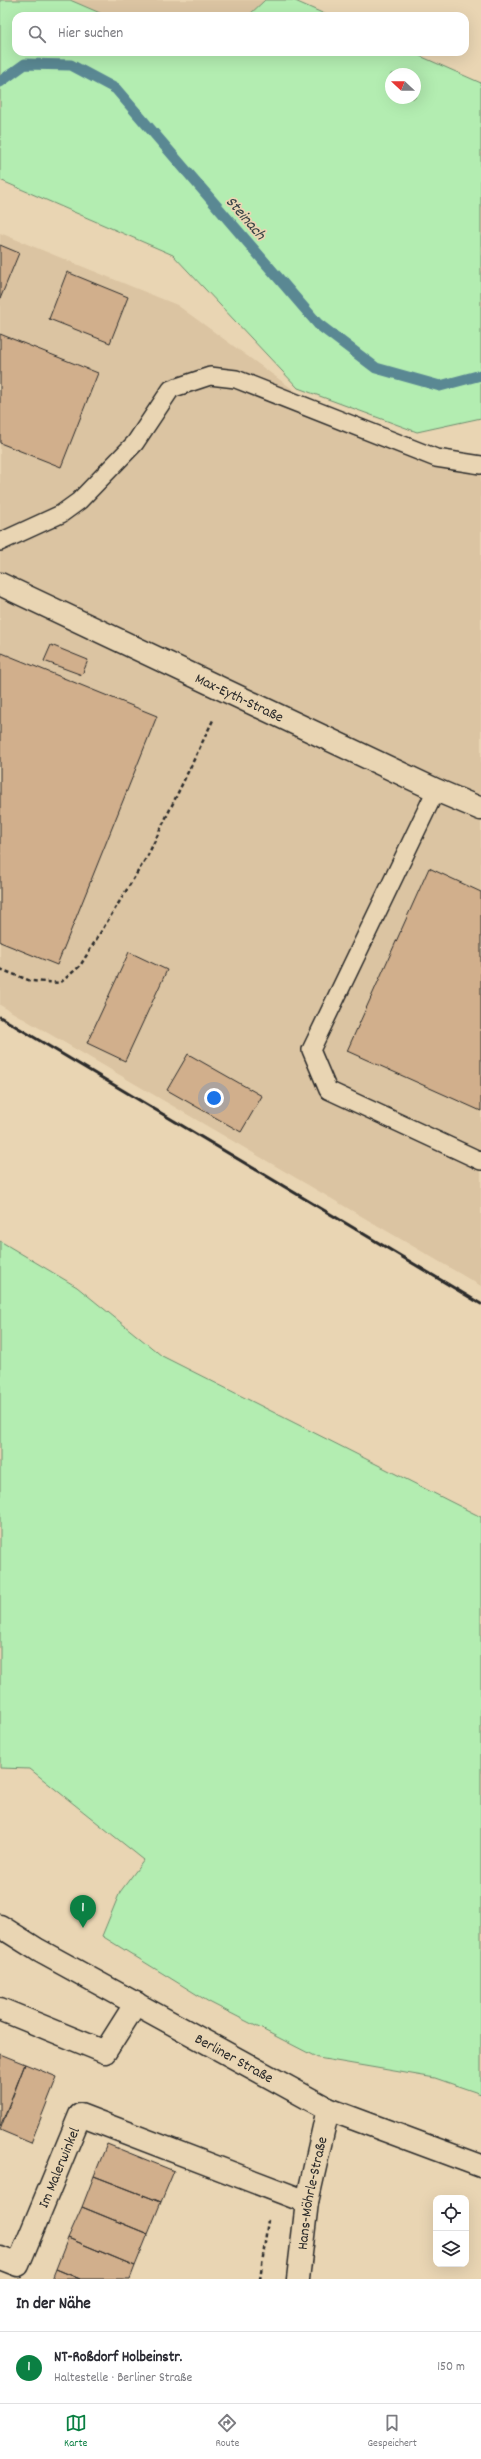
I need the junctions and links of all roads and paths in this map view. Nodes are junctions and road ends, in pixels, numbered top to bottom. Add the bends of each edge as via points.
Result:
1 (481, 466) edge
2 (0, 542) edge
3 (0, 584) edge
4 (228, 691) junction
5 (436, 790) junction
6 (481, 809) edge
7 (0, 969) edge
8 (481, 1162) edge
9 (0, 1926) edge
10 (136, 2003) junction
11 (0, 2009) edge
12 (328, 2109) junction
13 (481, 2166) edge
14 (272, 2188) junction
15 (308, 2202) junction
16 (0, 2258) edge
17 (260, 2279) edge
18 (298, 2279) edge

1 - 2 lane via 436,458 236,379 210,376 171,389 135,443 62,514
3 - 4 street, Max-Eyth-Straße
4 - 5 street, Max-Eyth-Straße
4 - 7 path via 148,855 80,966 60,983 31,982
5 - 6 street, Max-Eyth-Straße
5 - 8 lane via 311,1050 328,1090
9 - 10 street, Berliner Straße via 38,1950
10 - 11 street via 105,2052
10 - 12 street, Berliner Straße
12 - 13 street, Berliner Straße
12 - 15 street, Hans-Möhrle-Straße
14 - 15 street
14 - 16 street, Im Malerwinkel via 80,2115 18,2265
14 - 17 path
15 - 18 street, Hans-Möhrle-Straße

